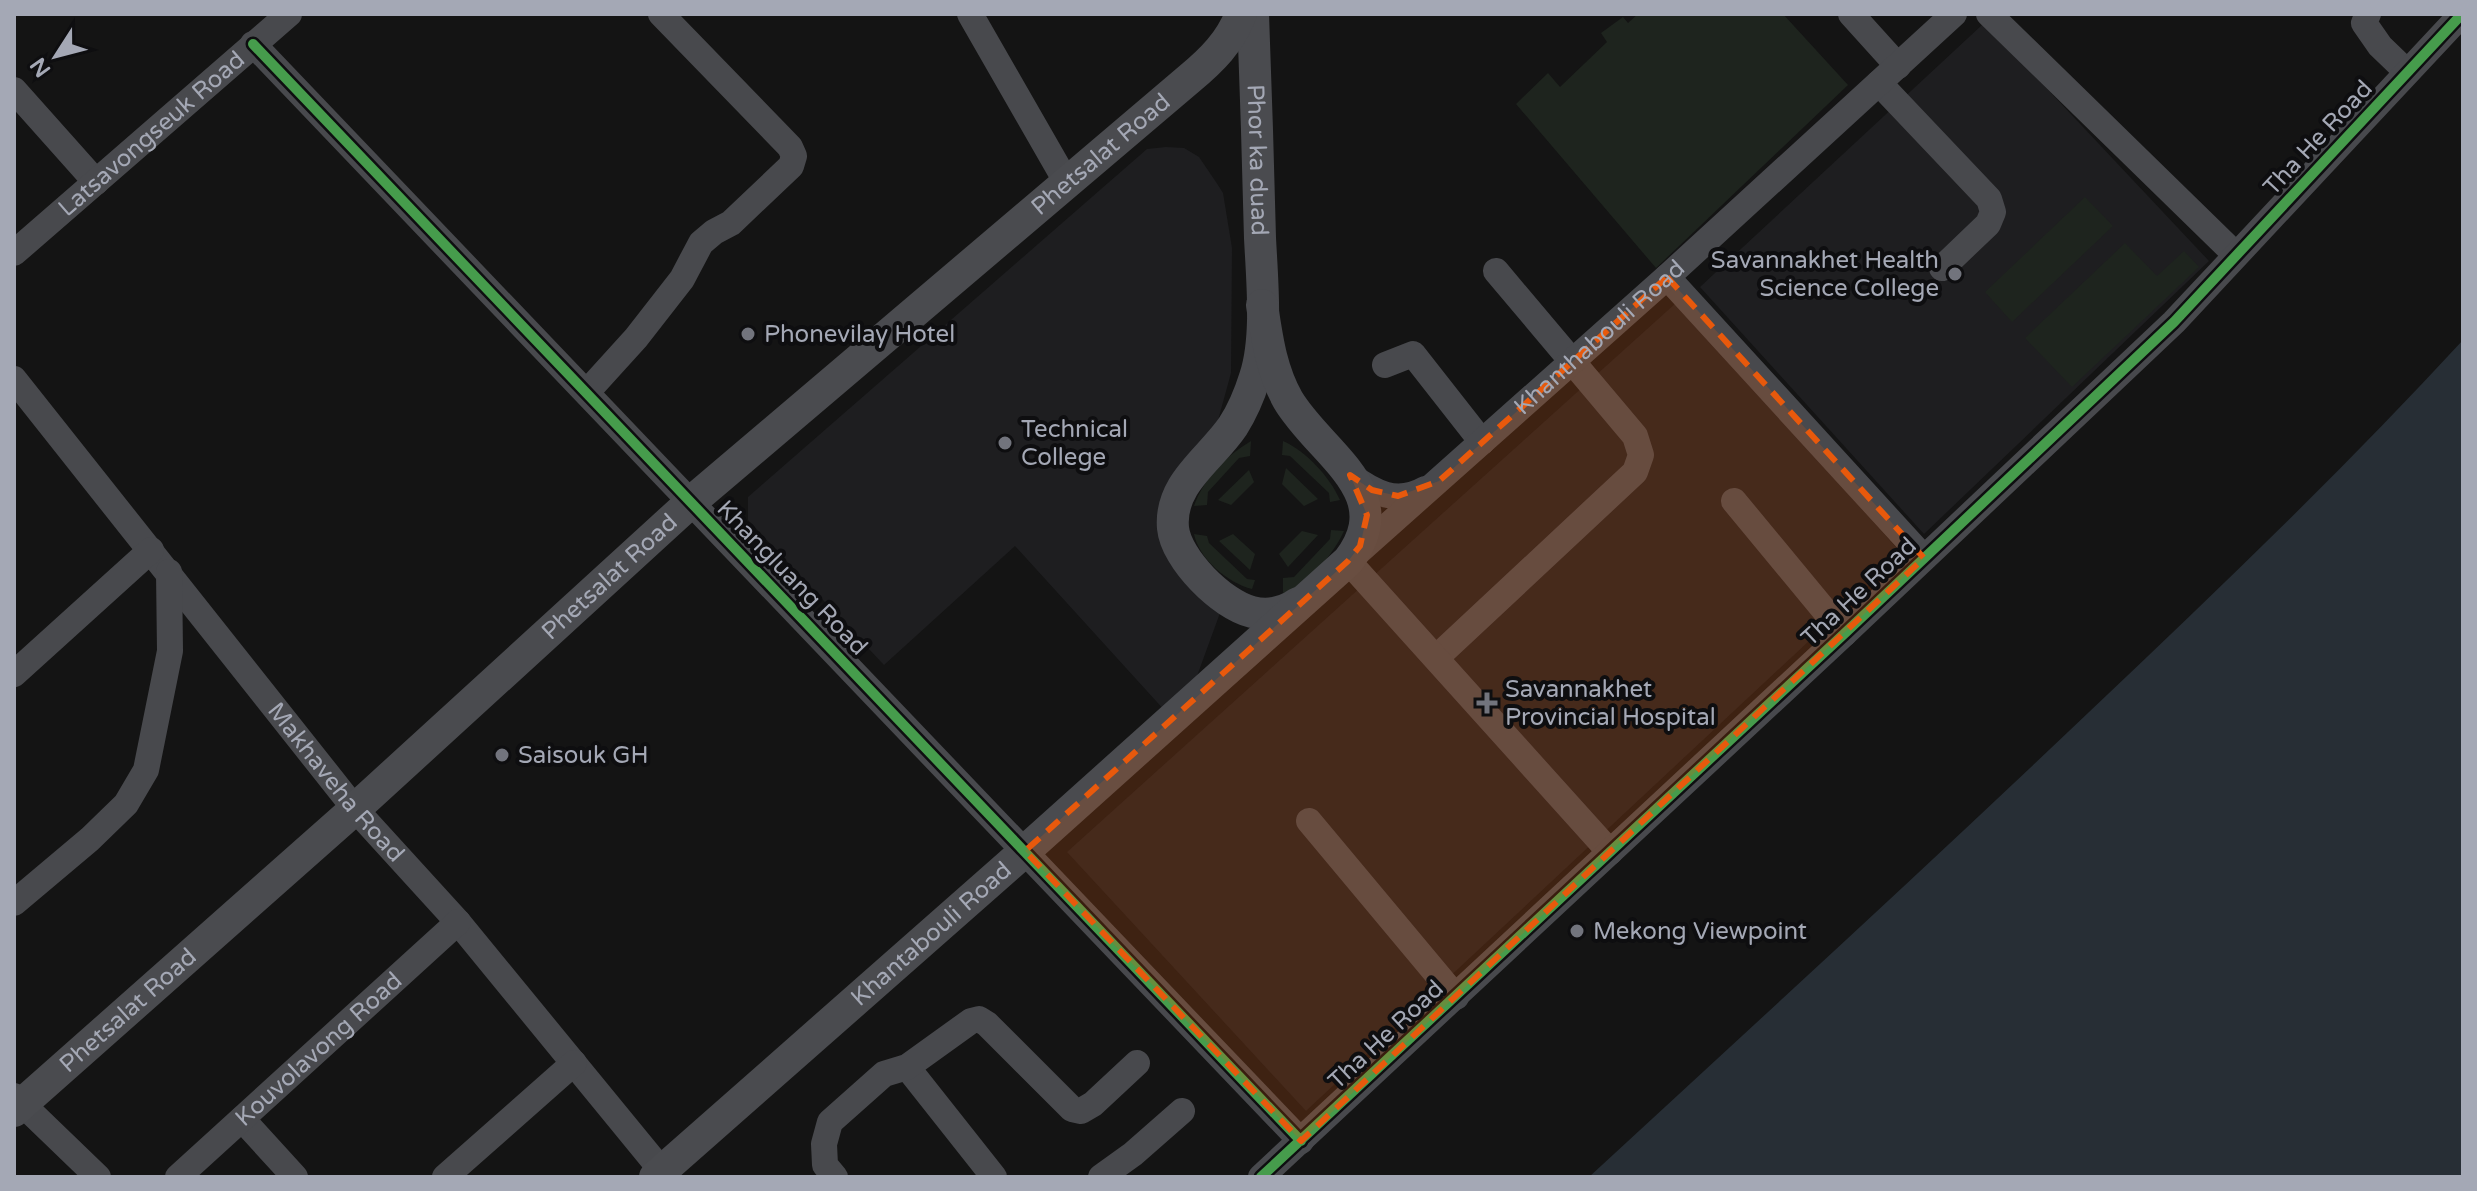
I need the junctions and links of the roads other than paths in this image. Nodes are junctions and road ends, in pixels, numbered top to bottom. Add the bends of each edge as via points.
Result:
1 (661, 14) edge
2 (970, 14) edge
3 (1241, 14) edge
4 (1253, 14) edge
5 (1851, 14) edge
6 (1954, 14) edge
7 (1989, 14) edge
8 (2368, 14) edge
9 (2462, 14) edge
10 (284, 16) edge
11 (253, 44) junction
12 (2407, 72) junction
13 (1888, 74) junction
14 (1189, 79) junction
15 (14, 90) edge
16 (1257, 115) junction
17 (96, 182) junction
18 (1067, 183) junction
19 (40, 230) junction
20 (14, 243) edge
21 (14, 253) edge
22 (2236, 255) junction
23 (1942, 268) dead end
24 (1496, 271) dead end
25 (1667, 277) junction
26 (1262, 305) junction
27 (1572, 362) junction
28 (1385, 365) dead end
29 (14, 379) edge
30 (587, 392) junction
31 (1482, 442) junction
32 (1350, 475) junction
33 (1439, 481) junction
34 (1734, 501) dead end
35 (691, 502) junction
36 (151, 550) junction
37 (1924, 558) junction
38 (1348, 561) junction
39 (169, 572) junction
40 (1308, 597) junction
41 (1844, 634) junction
42 (1437, 657) junction
43 (14, 674) edge
44 (355, 809) junction
45 (1309, 821) dead end
46 (1025, 851) junction
47 (1610, 852) junction
48 (14, 903) edge
49 (458, 922) junction
50 (1456, 997) junction
51 (574, 1063) junction
52 (1137, 1063) dead end
53 (907, 1067) junction
54 (17, 1104) edge
55 (1182, 1111) dead end
56 (242, 1119) junction
57 (1301, 1141) junction
58 (661, 1175) edge
59 (98, 1177) edge
60 (178, 1177) edge
61 (295, 1177) edge
62 (445, 1177) edge
63 (835, 1177) edge
64 (994, 1177) edge
65 (1101, 1177) edge
66 (1261, 1177) edge

1 - 30 street via 794,156 782,176 701,243 673,291
2 - 18 street
3 - 14 main road, Phetsalat Road via 1234,34
4 - 16 main road, Phor ka duad
5 - 13 street
6 - 13 street, Khanthabouli Road
7 - 22 street
8 - 12 street via 2364,23
9 - 12 street, Tha He Road
10 - 11 street, Latsavongseuk Road
11 - 17 street, Latsavongseuk Road
11 - 30 street, Khangluang Road
12 - 22 street, Tha He Road
13 - 23 street via 1989,199 1993,212 1988,224
13 - 25 street, Khanthabouli Road
14 - 16 main road via 1229,74 1248,89
14 - 18 main road, Phetsalat Road
15 - 17 street
16 - 26 main road, Phor ka duad
17 - 19 street, Latsavongseuk Road
18 - 35 main road, Phetsalat Road
19 - 20 street
19 - 21 street, Latsavongseuk Road
22 - 37 street, Tha He Road via 2174,322
24 - 27 street
25 - 27 street, Khanthabouli Road
25 - 37 street
26 - 32 main road via 1270,353 1289,402
26 - 40 main road via 1256,374 1248,395 1232,427 1181,491 1173,528 1188,564 1236,606 1273,613
27 - 31 street, Khanthabouli Road
27 - 42 street via 1635,436 1641,455 1635,472
28 - 31 street via 1413,354
29 - 36 street, Makhaveha Road
30 - 35 street, Khangluang Road
31 - 33 street, Khanthabouli Road
32 - 33 street via 1372,490 1398,496 1412,496
32 - 38 main road via 1361,490 1367,515 1360,546
33 - 38 street, Khanthabouli Road
34 - 41 street
35 - 44 main road, Phetsalat Road
35 - 46 street, Khangluang Road
36 - 39 street, Makhaveha Road
36 - 43 street
37 - 41 street, Tha He Road
38 - 40 main road, Khantabouli Road
38 - 42 street
39 - 44 street, Makhaveha Road
39 - 48 street via 170,651 146,770 126,804
40 - 46 main road, Khantabouli Road
41 - 47 street, Tha He Road
42 - 47 street
44 - 49 street, Makhaveha Road
44 - 54 main road, Phetsalat Road
45 - 50 street
46 - 57 street, Khangluang Road
46 - 58 main road, Khantabouli Road
47 - 50 street, Tha He Road
49 - 51 street, Makhaveha Road
49 - 56 street, Kouvolavong Road
50 - 57 street, Tha He Road
51 - 58 street, Makhaveha Road
51 - 62 street
52 - 53 street via 1081,1111 1072,1109 979,1019
53 - 63 street via 884,1074 830,1122 825,1165
53 - 64 street
54 - 59 street
55 - 65 street
56 - 60 street, Kouvolavong Road
56 - 61 street
57 - 66 street, Tha He Road

